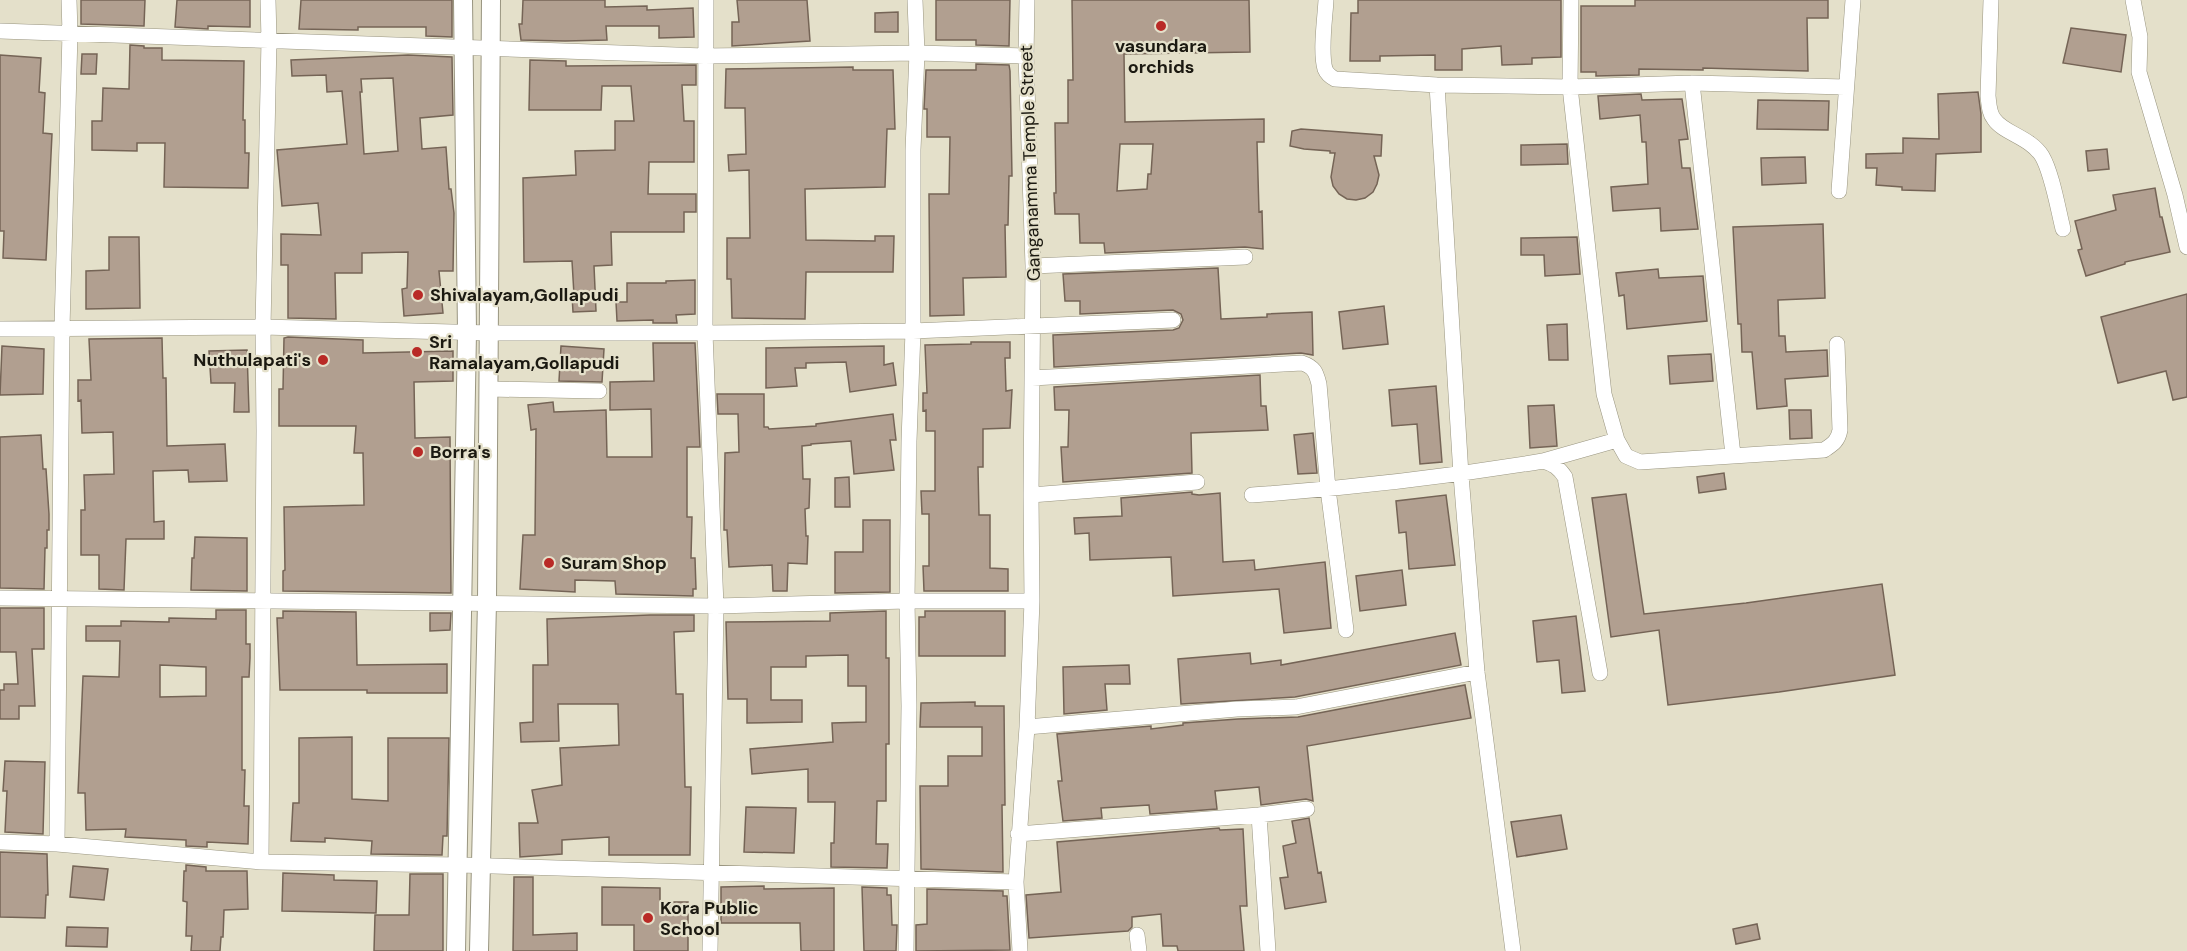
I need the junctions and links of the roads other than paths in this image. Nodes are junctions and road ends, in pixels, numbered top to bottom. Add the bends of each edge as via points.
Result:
1 (69, 0) edge
2 (268, 0) edge
3 (463, 0) edge
4 (491, 0) edge
5 (706, 0) edge
6 (915, 0) edge
7 (1027, 0) edge
8 (1326, 0) edge
9 (1571, 0) edge
10 (1853, 0) edge
11 (1991, 0) edge
12 (2133, 0) edge
13 (0, 31) edge
14 (70, 33) junction
15 (269, 40) junction
16 (464, 47) junction
17 (491, 49) junction
18 (917, 53) junction
19 (1026, 56) junction
20 (704, 57) junction
21 (1692, 83) junction
22 (1437, 85) junction
23 (1570, 87) junction
24 (1845, 87) junction
25 (1839, 191) dead end
26 (2063, 229) dead end
27 (2187, 247) edge
28 (1245, 258) dead end
29 (1033, 266) junction
30 (1173, 320) dead end
31 (263, 327) junction
32 (1034, 327) junction
33 (62, 328) junction
34 (0, 329) edge
35 (913, 331) junction
36 (467, 332) junction
37 (490, 333) junction
38 (705, 333) junction
39 (1837, 344) dead end
40 (1032, 378) junction
41 (489, 389) junction
42 (599, 391) dead end
43 (1617, 440) junction
44 (1733, 455) junction
45 (1543, 461) junction
46 (1461, 475) junction
47 (1197, 482) dead end
48 (1328, 489) junction
49 (1030, 495) junction
50 (1252, 495) dead end
51 (0, 598) edge
52 (59, 598) junction
53 (262, 600) junction
54 (907, 601) junction
55 (1032, 601) junction
56 (464, 602) junction
57 (488, 602) junction
58 (716, 606) junction
59 (1346, 630) dead end
60 (1477, 672) junction
61 (1600, 673) dead end
62 (1028, 727) junction
63 (1307, 809) dead end
64 (1258, 816) junction
65 (1018, 834) junction
66 (0, 842) edge
67 (57, 844) junction
68 (261, 862) junction
69 (459, 865) junction
70 (482, 867) junction
71 (711, 872) junction
72 (907, 878) junction
73 (1016, 882) junction
74 (1137, 935) dead end
75 (456, 951) edge
76 (479, 951) edge
77 (710, 951) edge
78 (906, 951) edge
79 (1020, 951) edge
80 (1138, 951) edge
81 (1268, 951) edge
82 (1513, 951) edge

1 - 14 street
2 - 15 street
3 - 16 street
4 - 17 street
5 - 20 street
6 - 18 street
7 - 19 street, Ganganamma Temple Street
8 - 22 street via 1324,58 1329,76
9 - 23 street
10 - 24 street
11 - 26 street via 1990,111 2001,126 2021,136 2041,156
12 - 27 street via 2140,38 2139,72
13 - 14 street
14 - 15 street
14 - 33 street
15 - 16 street
15 - 31 street
16 - 17 street
16 - 36 street
17 - 20 street
17 - 37 street
18 - 19 street
18 - 20 street
18 - 35 street
19 - 29 street, Ganganamma Temple Street
20 - 38 street
21 - 23 street
21 - 24 street
21 - 44 street
22 - 23 street
22 - 46 street
23 - 43 street via 1604,394
24 - 25 street
28 - 29 street
29 - 32 street, Ganganamma Temple Street
30 - 32 street
31 - 33 street
31 - 36 street
31 - 53 street
32 - 35 street
32 - 40 street, Ganganamma Temple Street
33 - 34 street
33 - 52 street
35 - 38 street
35 - 54 street
36 - 37 street
36 - 56 street
37 - 38 street
37 - 41 street
38 - 58 street
39 - 44 street via 1840,430 1833,445 1824,450
40 - 48 street via 1302,363 1310,366 1318,384
40 - 49 street, Ganganamma Temple Street
41 - 42 street
41 - 57 street
43 - 44 street via 1626,456 1640,462
43 - 45 street
45 - 46 street
45 - 61 street via 1560,469 1564,477
46 - 48 street
46 - 60 street
47 - 49 street
48 - 50 street
48 - 59 street
49 - 55 street, Ganganamma Temple Street
51 - 52 street
52 - 53 street
52 - 67 street
53 - 56 street
53 - 68 street
54 - 55 street
54 - 58 street
54 - 72 street
55 - 62 street, Ganganamma Temple Street
56 - 57 street
56 - 69 street
57 - 58 street
57 - 70 street
58 - 71 street
60 - 62 street via 1296,706
60 - 82 street
62 - 65 street, Ganganamma Temple Street
63 - 64 street
64 - 65 street
64 - 81 street
65 - 73 street, Ganganamma Temple Street
66 - 67 street
67 - 68 street
68 - 69 street
69 - 70 street
69 - 75 street
70 - 71 street
70 - 76 street
71 - 72 street
71 - 77 street
72 - 73 street
72 - 78 street
73 - 79 street, Ganganamma Temple Street
74 - 80 street

